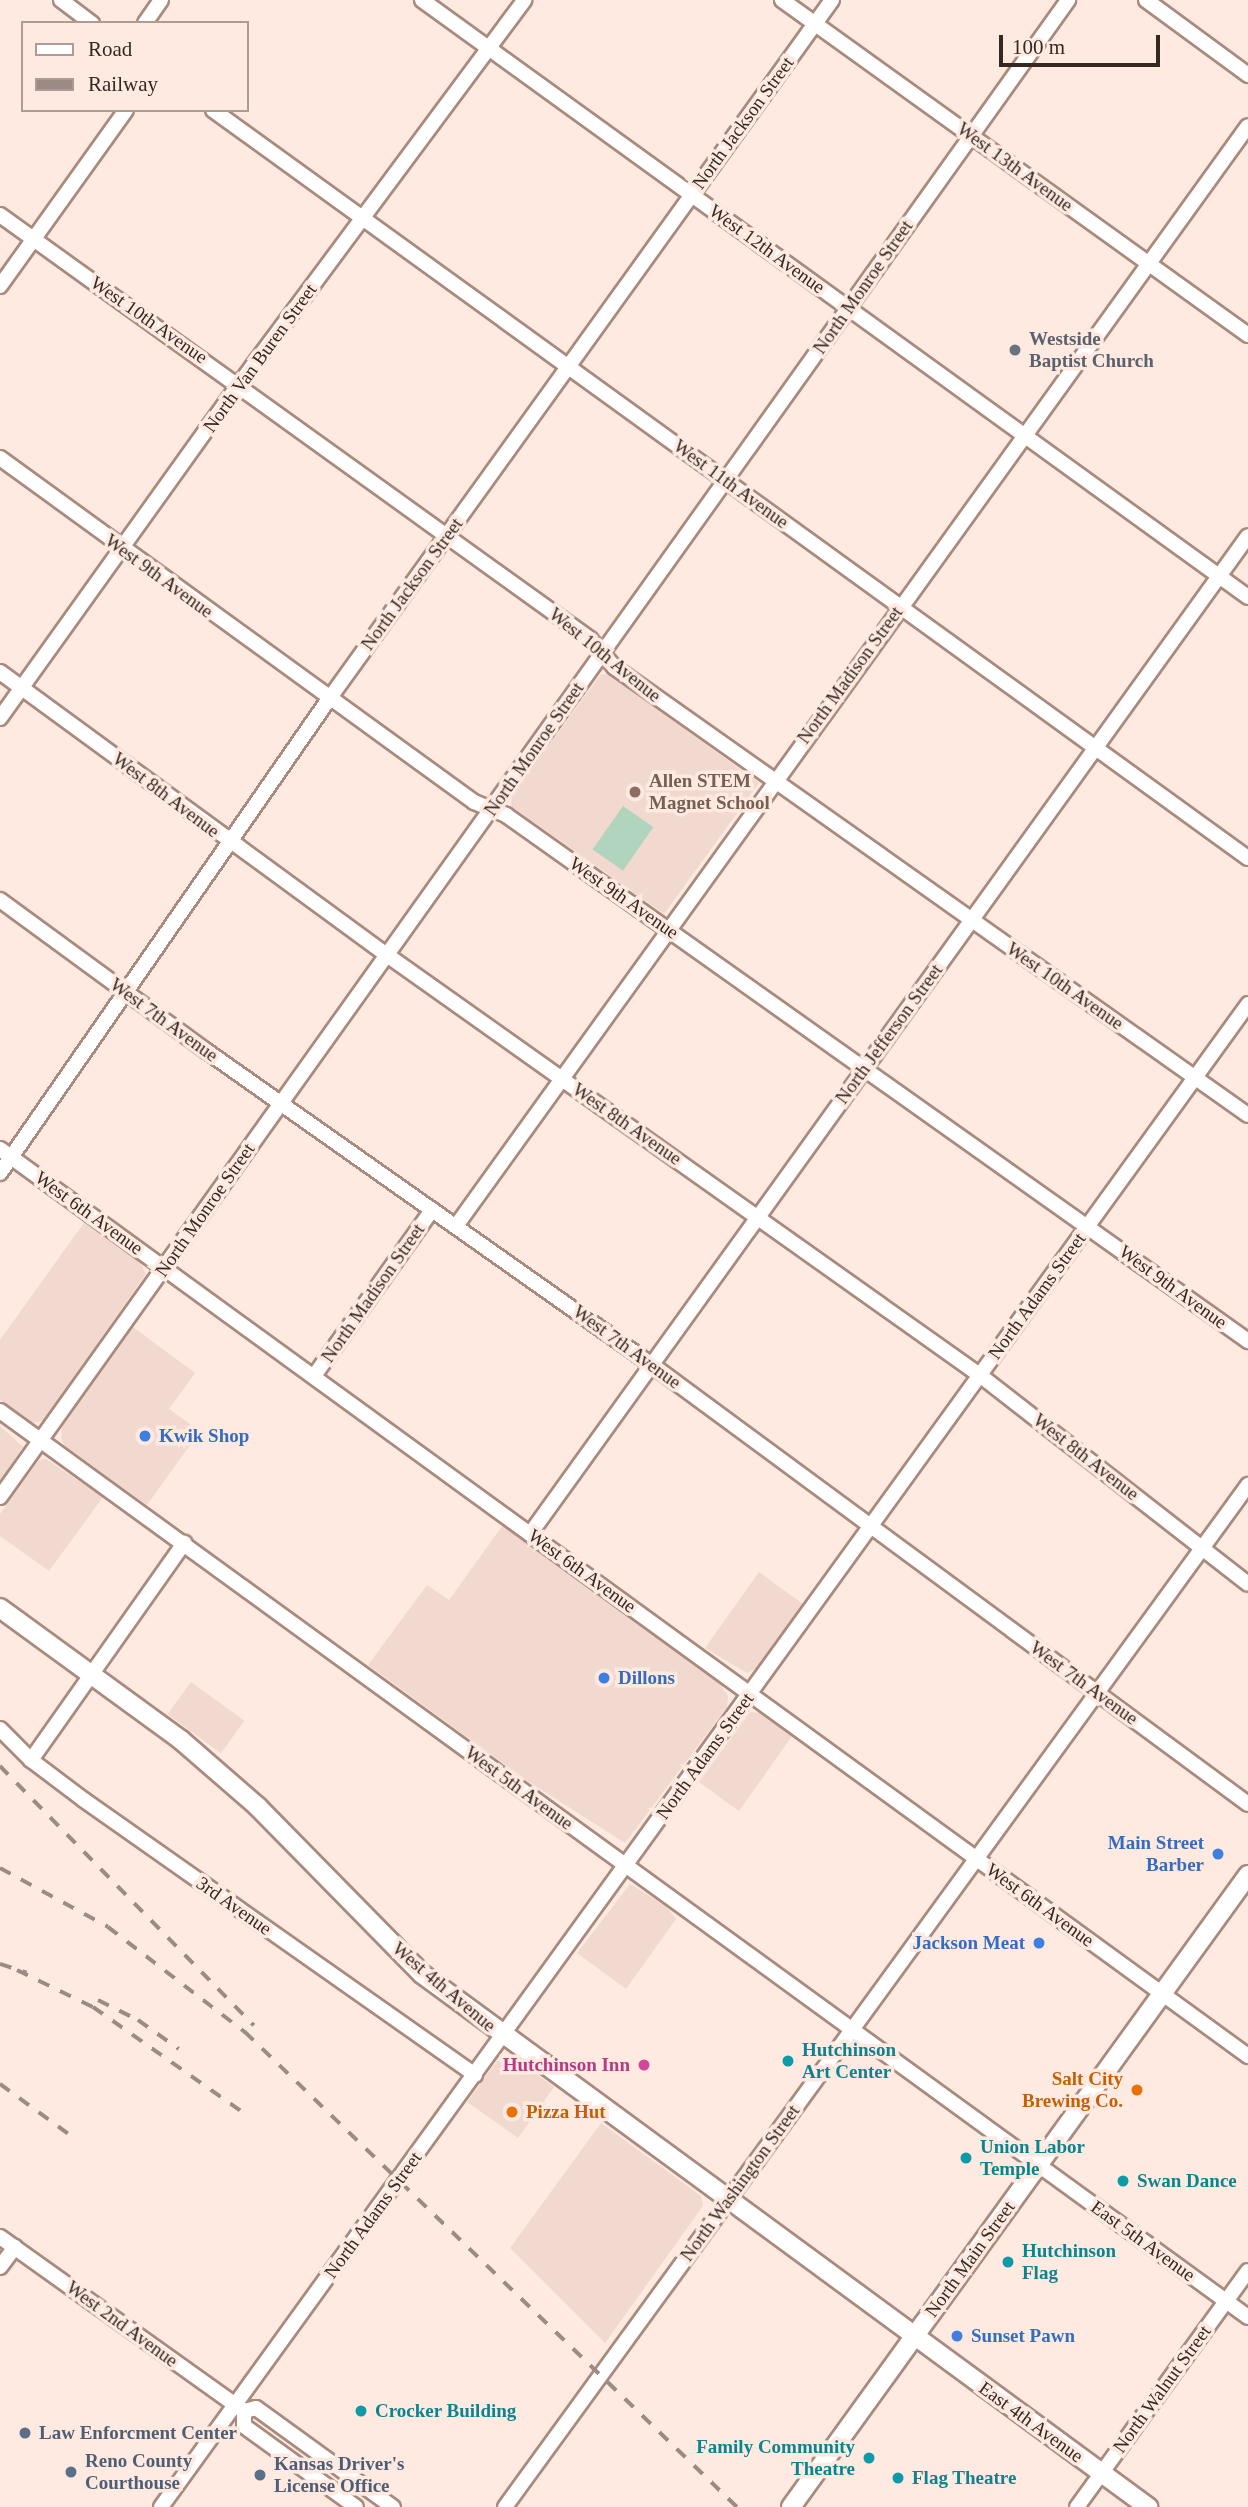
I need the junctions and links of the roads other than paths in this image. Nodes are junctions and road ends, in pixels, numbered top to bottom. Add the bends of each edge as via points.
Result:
1 (61, 0) edge
2 (161, 0) edge
3 (422, 0) edge
4 (524, 0) edge
5 (782, 0) edge
6 (832, 0) edge
7 (1068, 0) edge
8 (1146, 0) edge
9 (89, 21) edge
10 (146, 21) edge
11 (815, 24) junction
12 (489, 48) junction
13 (1248, 75) edge
14 (125, 112) edge
15 (216, 112) edge
16 (1248, 126) edge
17 (971, 135) junction
18 (692, 194) junction
19 (0, 215) edge
20 (363, 218) junction
21 (34, 239) junction
22 (1148, 263) junction
23 (0, 286) edge
24 (848, 308) junction
25 (1248, 335) edge
26 (568, 366) junction
27 (240, 383) junction
28 (1023, 434) junction
29 (0, 458) edge
30 (726, 480) junction
31 (1248, 536) edge
32 (447, 537) junction
33 (122, 549) junction
34 (1219, 576) junction
35 (1248, 597) edge
36 (900, 606) junction
37 (602, 653) junction
38 (0, 672) edge
39 (22, 688) junction
40 (329, 699) junction
41 (0, 718) edge
42 (1095, 748) junction
43 (774, 780) junction
44 (491, 810) junction
45 (230, 842) junction
46 (1248, 858) edge
47 (0, 900) edge
48 (971, 920) junction
49 (667, 928) junction
50 (387, 955) junction
51 (127, 993) junction
52 (1248, 1004) edge
53 (864, 1068) junction
54 (559, 1077) junction
55 (1195, 1077) junction
56 (281, 1103) junction
57 (1248, 1115) edge
58 (6, 1153) edge
59 (0, 1173) edge
60 (432, 1210) junction
61 (758, 1216) junction
62 (456, 1226) junction
63 (1088, 1226) junction
64 (164, 1267) junction
65 (1248, 1341) edge
66 (652, 1365) junction
67 (314, 1376) junction
68 (981, 1376) junction
69 (0, 1411) edge
70 (41, 1441) junction
71 (1248, 1485) edge
72 (0, 1497) edge
73 (871, 1526) junction
74 (530, 1534) junction
75 (184, 1543) junction
76 (1200, 1549) junction
77 (1248, 1584) edge
78 (0, 1608) edge
79 (92, 1672) junction
80 (1096, 1692) junction
81 (750, 1693) junction
82 (0, 1728) edge
83 (31, 1760) junction
84 (1248, 1804) edge
85 (975, 1857) junction
86 (625, 1866) junction
87 (1248, 1875) edge
88 (1163, 1994) junction
89 (851, 2029) junction
90 (503, 2036) junction
91 (1248, 2056) edge
92 (475, 2075) junction
93 (1038, 2165) junction
94 (727, 2201) junction
95 (0, 2237) edge
96 (15, 2247) junction
97 (0, 2267) edge
98 (1248, 2271) edge
99 (1226, 2301) junction
100 (1248, 2318) edge
101 (913, 2337) junction
102 (240, 2408) junction
103 (1102, 2473) junction
104 (161, 2507) edge
105 (356, 2507) edge
106 (393, 2507) edge
107 (505, 2507) edge
108 (791, 2507) edge
109 (1077, 2507) edge
110 (1149, 2507) edge

1 - 9 street
2 - 10 street
3 - 12 street, West 12th Avenue
4 - 12 street, North Van Buren Street
5 - 11 street, West 13th Avenue
6 - 11 street, North Jackson Street
7 - 17 street, North Monroe Street
8 - 13 street
11 - 17 street, West 13th Avenue
11 - 18 street, North Jackson Street
12 - 18 street, West 12th Avenue
12 - 20 street, North Van Buren Street
14 - 21 street
15 - 20 street, West 11th Avenue
16 - 22 street, North Madison Street
17 - 22 street, West 13th Avenue
17 - 24 street, North Monroe Street
18 - 24 street, West 12th Avenue
18 - 26 street, North Jackson Street
19 - 21 street, West 10th Avenue
20 - 26 street, West 11th Avenue
20 - 27 street, North Van Buren Street
21 - 23 street
21 - 27 street, West 10th Avenue
22 - 25 street, West 13th Avenue
22 - 28 street, North Madison Street
24 - 28 street, West 12th Avenue
24 - 30 street, North Monroe Street
26 - 30 street, West 11th Avenue
26 - 32 street, North Jackson Street
27 - 32 street, West 10th Avenue
27 - 33 street, North Van Buren Street
28 - 34 street, West 12th Avenue
28 - 36 street, North Madison Street
29 - 33 street, West 9th Avenue
30 - 36 street, West 11th Avenue
30 - 37 street, North Monroe Street
31 - 34 street, North Jefferson Street
32 - 37 street, West 10th Avenue via 590,639
32 - 40 street, North Jackson Street
33 - 39 street, North Van Buren Street
33 - 40 street, West 9th Avenue
34 - 35 street, West 12th Avenue
34 - 42 street, North Jefferson Street
36 - 42 street, West 11th Avenue
36 - 43 street, North Madison Street
37 - 43 street, West 10th Avenue via 614,667
37 - 44 street, North Monroe Street
38 - 39 street, West 8th Avenue
39 - 41 street, North Van Buren Street
39 - 45 street, West 8th Avenue
40 - 44 street, West 9th Avenue
40 - 45 street, North Jackson Street
42 - 46 street, West 11th Avenue
42 - 48 street, North Jefferson Street
43 - 48 street, West 10th Avenue
43 - 49 street, North Madison Street
44 - 49 street, West 9th Avenue via 506,815
44 - 50 street, North Monroe Street
45 - 50 street, West 8th Avenue
45 - 51 street, North Jackson Street
47 - 51 street, West 7th Avenue
48 - 53 street, North Jefferson Street
48 - 55 street, West 10th Avenue
49 - 53 street, West 9th Avenue
49 - 54 street, North Madison Street
50 - 54 street, West 8th Avenue
50 - 56 street, North Monroe Street
51 - 56 street, West 7th Avenue
51 - 58 street, North Jackson Street
52 - 55 street, North Adams Street
53 - 61 street, North Jefferson Street
53 - 63 street, West 9th Avenue
54 - 61 street, West 8th Avenue
54 - 62 street, North Madison Street
55 - 57 street, West 10th Avenue
55 - 63 street, North Adams Street
56 - 60 street, West 7th Avenue
56 - 64 street, North Monroe Street
58 - 59 street, North Jackson Street
58 - 64 street, West 6th Avenue
60 - 62 street, West 7th Avenue
60 - 67 street, North Madison Street
61 - 66 street, North Jefferson Street
61 - 68 street, West 8th Avenue
62 - 66 street, West 7th Avenue
63 - 65 street, West 9th Avenue
63 - 68 street, North Adams Street
64 - 67 street, West 6th Avenue
64 - 70 street, North Monroe Street
66 - 73 street, West 7th Avenue
66 - 74 street, North Jefferson Street
67 - 74 street, West 6th Avenue
68 - 73 street, North Adams Street
68 - 76 street, West 8th Avenue via 1116,1477
69 - 70 street, West 5th Avenue
70 - 72 street, North Monroe Street
70 - 75 street, West 5th Avenue
71 - 76 street, North Washington Street
73 - 80 street, West 7th Avenue
73 - 81 street, North Adams Street
74 - 81 street, West 6th Avenue
75 - 79 street
75 - 86 street, West 5th Avenue
76 - 77 street, West 8th Avenue
76 - 80 street, North Washington Street
78 - 79 main road, West 4th Avenue
79 - 83 street
79 - 90 main road, West 4th Avenue via 258,1807 422,1974
80 - 84 street, West 7th Avenue
80 - 85 street, North Washington Street
81 - 85 street, West 6th Avenue
81 - 86 street, North Adams Street
82 - 83 street, 3rd Avenue
83 - 92 street, 3rd Avenue
85 - 88 street, West 6th Avenue
85 - 89 street, North Washington Street
86 - 89 street, West 5th Avenue
86 - 90 street, North Adams Street
87 - 88 main road, North Main Street
88 - 91 street, West 6th Avenue
88 - 93 main road, North Main Street
89 - 93 street, West 5th Avenue
89 - 94 street, North Washington Street
90 - 92 street, North Adams Street
90 - 94 main road, West 4th Avenue
92 - 102 street, North Adams Street
93 - 99 street, East 5th Avenue
93 - 101 main road, North Main Street
94 - 101 main road, West 4th Avenue
94 - 107 street, North Washington Street
95 - 96 street, West 2nd Avenue
96 - 97 street
96 - 102 street, West 2nd Avenue
98 - 99 street, North Walnut Street
99 - 100 street, East 5th Avenue
99 - 103 street, North Walnut Street
101 - 103 main road, East 4th Avenue
101 - 108 main road, North Main Street
102 - 104 street, North Adams Street
102 - 105 street, West 2nd Avenue via 244,2426
102 - 106 street, West 2nd Avenue via 256,2408
103 - 109 street, North Walnut Street
103 - 110 main road, East 4th Avenue

